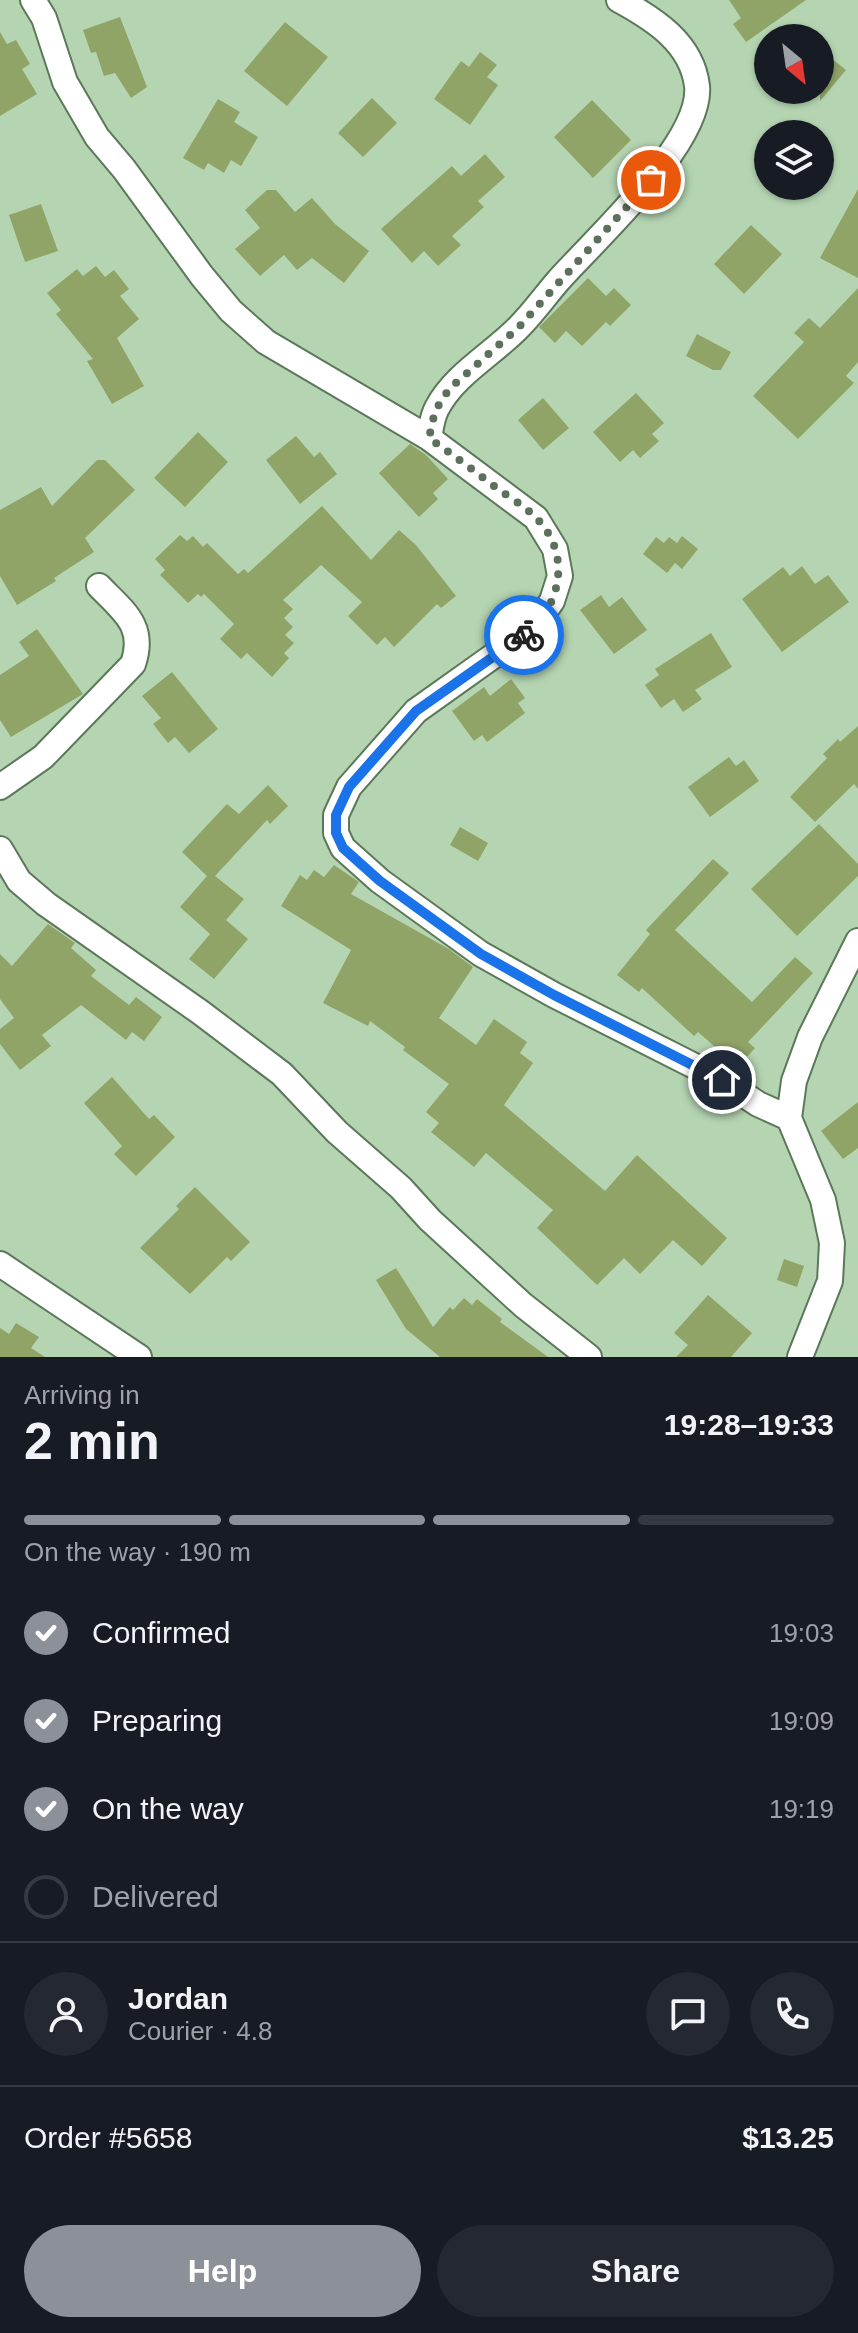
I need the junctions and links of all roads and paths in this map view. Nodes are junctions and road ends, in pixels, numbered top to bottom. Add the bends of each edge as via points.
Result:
1 (33, 0) edge
2 (619, 0) edge
3 (429, 438) junction
4 (99, 586) dead end
5 (0, 787) edge
6 (0, 849) edge
7 (858, 941) edge
8 (789, 1118) junction
9 (0, 1264) edge
10 (139, 1357) edge
11 (589, 1357) edge
12 (800, 1357) edge

1 - 3 street via 65,82 97,137 231,311 266,342
2 - 3 street via 677,41 691,62 696,107 651,180 518,328 449,389 435,411
3 - 8 street via 536,518 555,549 560,576 552,601 534,627 416,711 349,787 336,815 343,848 481,954
4 - 5 street via 137,632 133,664 43,757
6 - 11 street via 19,881 46,904 282,1074 430,1220
7 - 8 street via 810,1037 794,1081
8 - 12 street via 823,1200 832,1243 830,1281
9 - 10 street

